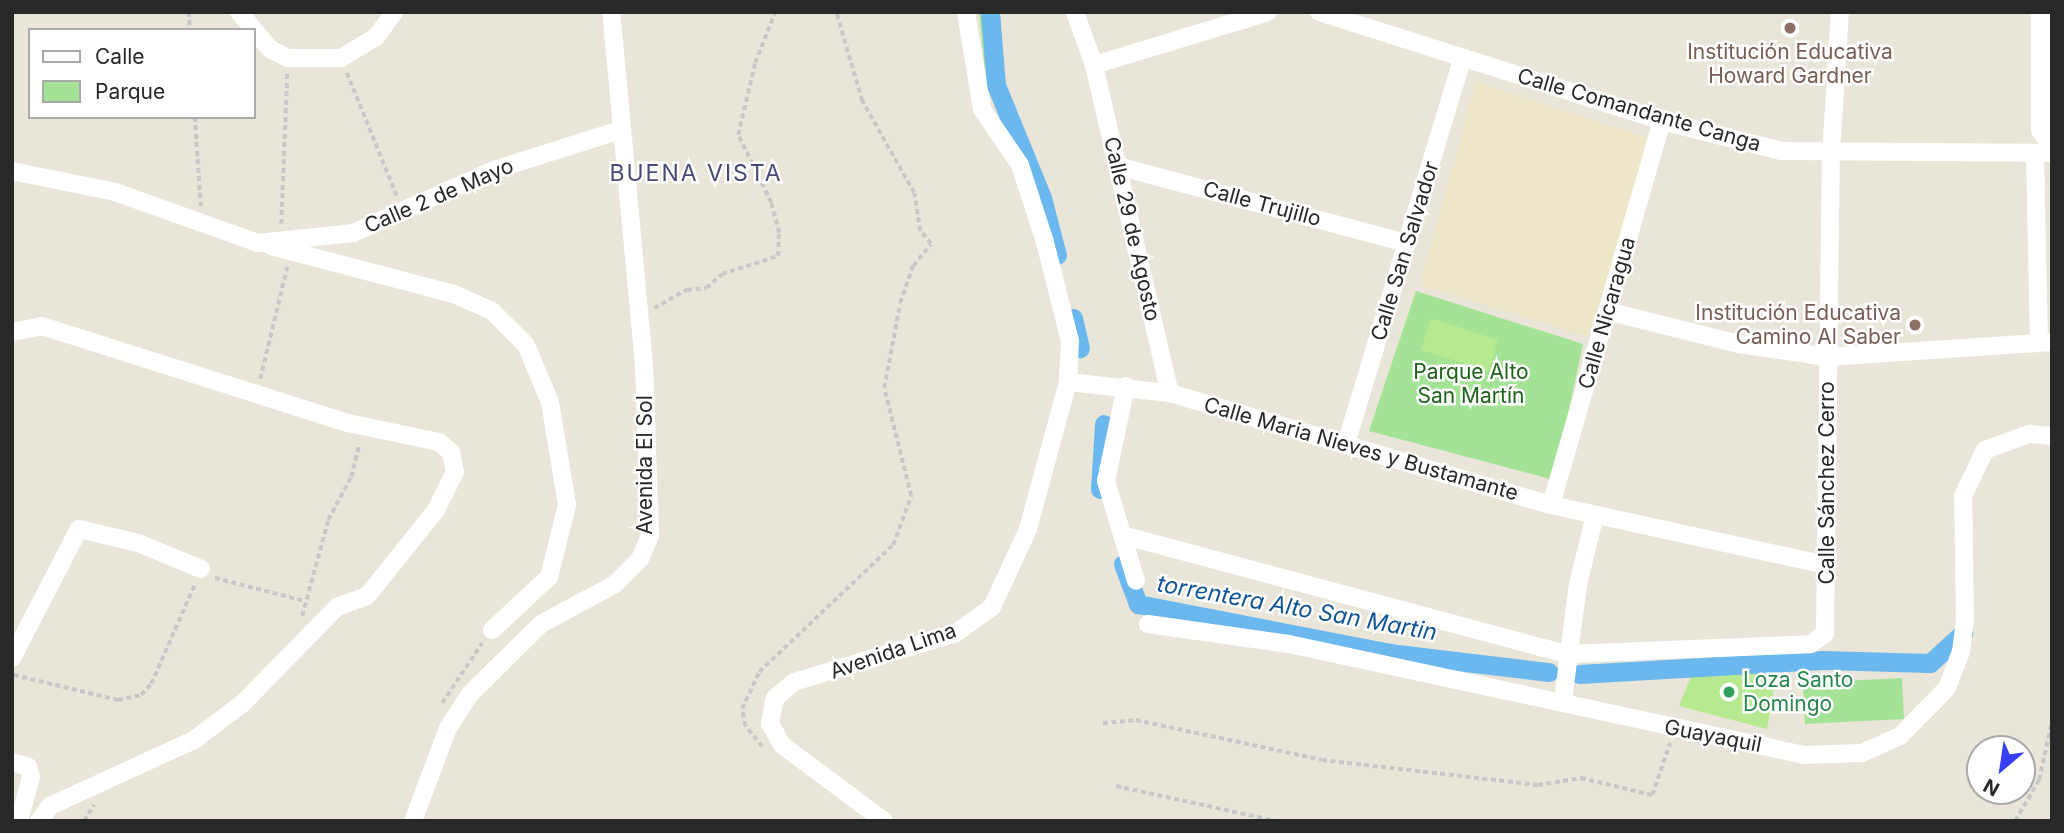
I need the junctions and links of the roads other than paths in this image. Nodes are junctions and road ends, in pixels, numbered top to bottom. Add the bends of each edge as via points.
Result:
1 (239, 12) edge
2 (394, 12) edge
3 (611, 12) edge
4 (966, 12) edge
5 (1075, 12) edge
6 (1268, 12) edge
7 (1319, 12) edge
8 (1840, 12) edge
9 (2041, 12) edge
10 (252, 28) edge
11 (256, 32) edge
12 (2047, 52) edge
13 (1463, 57) junction
14 (1094, 65) junction
15 (1662, 121) junction
16 (620, 130) junction
17 (2046, 150) edge
18 (1831, 154) junction
19 (1117, 166) junction
20 (12, 171) edge
21 (1407, 243) junction
22 (285, 246) junction
23 (1607, 311) junction
24 (12, 332) edge
25 (2045, 341) edge
26 (1827, 356) junction
27 (1068, 382) junction
28 (1126, 386) junction
29 (1170, 393) junction
30 (2052, 436) edge
31 (1346, 444) junction
32 (1551, 505) junction
33 (1595, 515) junction
34 (1122, 535) junction
35 (1827, 565) junction
36 (201, 569) road end
37 (1136, 581) dead end
38 (1148, 624) dead end
39 (492, 630) dead end
40 (1567, 654) junction
41 (12, 658) edge
42 (1563, 700) junction
43 (12, 762) edge
44 (48, 813) edge
45 (19, 821) edge
46 (39, 821) edge
47 (413, 821) edge
48 (884, 821) edge

1 - 10 street
2 - 11 street via 376,37 341,58 288,58 270,49
3 - 16 street, Avenida El Sol
4 - 27 street, Avenida Lima via 982,109 1020,165 1045,242 1070,341
5 - 14 street, Calle 29 de Agosto
6 - 14 street
7 - 13 street, Calle Comandante Canga
8 - 18 street, Calle Sánchez Cerro
9 - 12 street
12 - 17 street via 2041,129
13 - 15 street, Calle Comandante Canga
13 - 21 street, Calle San Salvador
14 - 19 street, Calle 29 de Agosto
15 - 18 street, Calle Comandante Canga via 1782,151
15 - 23 street, Calle Nicaragua
16 - 22 street, Calle 2 de Mayo via 495,170 353,233
16 - 47 street, Avenida El Sol via 639,314 650,535 640,559 615,584 541,624 495,666 448,728
17 - 18 street, Calle Comandante Canga
17 - 25 street
18 - 26 street, Calle Sánchez Cerro
19 - 21 street, Calle Trujillo
19 - 29 street, Calle 29 de Agosto
20 - 22 street, Calle 2 de Mayo via 115,192 258,243
21 - 31 street, Calle San Salvador
22 - 39 street via 454,294 492,312 526,345 550,401 566,505 550,577
23 - 26 street via 1739,344
23 - 32 street, Calle Nicaragua
24 - 44 street via 42,326 359,425 439,442 452,452 455,472 436,510 367,596 337,607 243,703 194,740
25 - 26 street
26 - 35 street, Calle Sánchez Cerro
27 - 28 street, Calle Maria Nieves y Bustamante
27 - 48 street, Avenida Lima via 1028,529 992,607 956,633 794,682 775,698 771,723 782,745
28 - 29 street, Calle Maria Nieves y Bustamante
28 - 34 street via 1106,481
29 - 31 street, Calle Maria Nieves y Bustamante
30 - 42 street, Guayaquil via 2029,434 2004,441 1985,450 1972,471 1963,496 1961,652 1947,688 1900,736 1862,753 1804,755 1674,730
31 - 32 street, Calle Maria Nieves y Bustamante
32 - 33 street, Calle Maria Nieves y Bustamante
33 - 35 street, Calle Maria Nieves y Bustamante
33 - 40 street
34 - 37 street
34 - 40 street
35 - 40 street, Calle Sánchez Cerro via 1825,634 1811,644
36 - 41 street via 138,543 79,529
38 - 42 street, Guayaquil via 1289,644
40 - 42 street
43 - 45 street via 28,767 31,777
44 - 46 street

